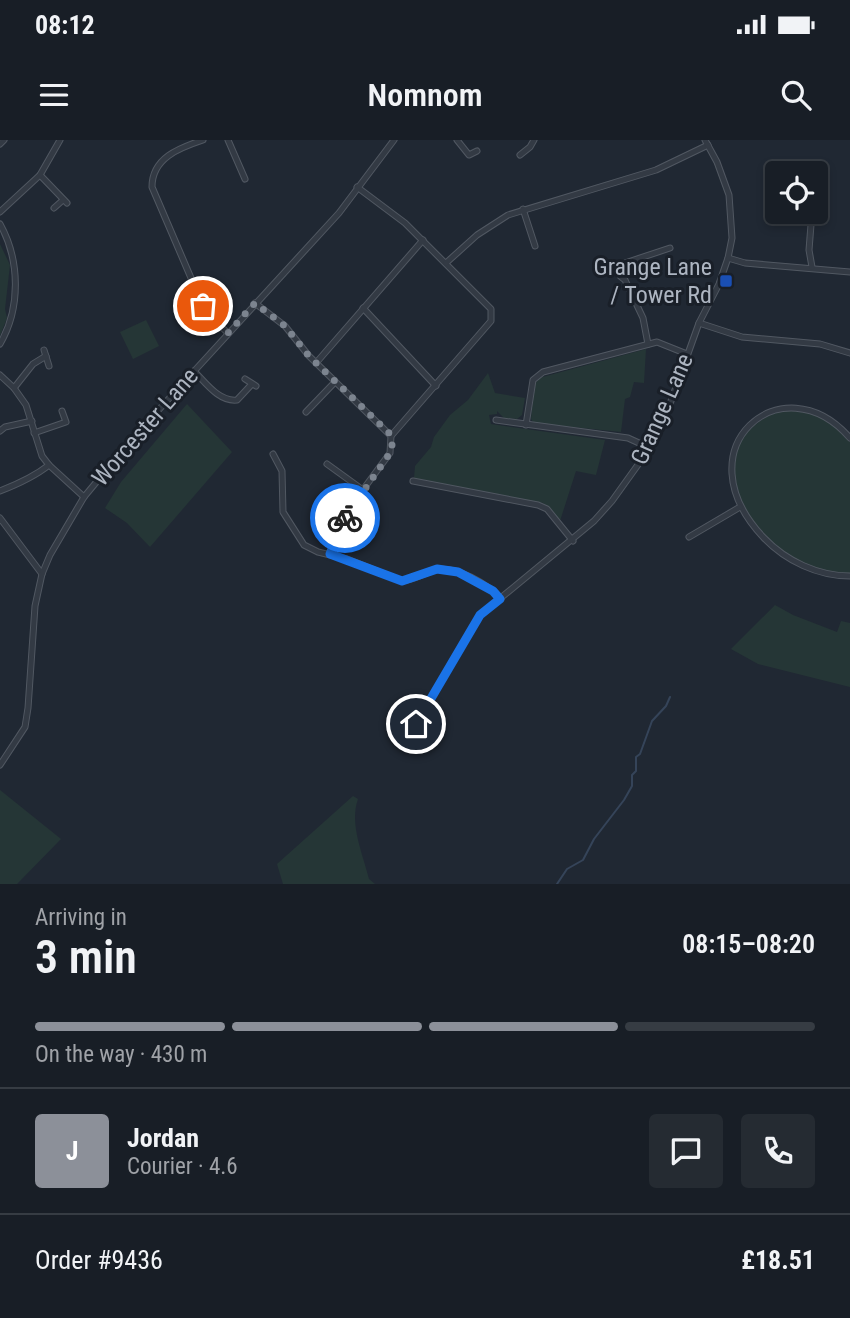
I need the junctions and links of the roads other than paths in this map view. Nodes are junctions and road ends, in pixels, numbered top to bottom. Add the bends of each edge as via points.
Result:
1 (4, 140) edge
2 (203, 140) edge
3 (228, 140) edge
4 (394, 140) edge
5 (457, 140) edge
6 (534, 140) edge
7 (49, 141) edge
8 (58, 142) edge
9 (706, 143) edge
10 (0, 144) edge
11 (477, 151) dead end
12 (520, 155) dead end
13 (40, 175) junction
14 (245, 179) dead end
15 (357, 187) junction
16 (54, 208) dead end
17 (523, 209) junction
18 (0, 212) edge
19 (0, 224) edge
20 (811, 224) edge
21 (423, 240) junction
22 (535, 246) dead end
23 (670, 248) dead end
24 (728, 258) junction
25 (446, 263) junction
26 (811, 267) junction
27 (850, 272) edge
28 (255, 303) junction
29 (363, 309) junction
30 (699, 323) junction
31 (228, 333) junction
32 (0, 344) edge
33 (648, 344) junction
34 (850, 353) edge
35 (687, 354) junction
36 (316, 363) junction
37 (49, 366) dead end
38 (194, 371) junction
39 (0, 375) edge
40 (245, 379) dead end
41 (335, 382) junction
42 (436, 386) junction
43 (14, 388) junction
44 (313, 405) junction
45 (62, 411) dead end
46 (319, 411) dead end
47 (306, 412) dead end
48 (496, 420) dead end
49 (32, 421) junction
50 (526, 425) junction
51 (0, 431) edge
52 (34, 433) junction
53 (391, 436) junction
54 (850, 438) edge
55 (650, 448) junction
56 (273, 454) dead end
57 (327, 464) dead end
58 (49, 466) junction
59 (282, 471) junction
60 (274, 474) dead end
61 (413, 481) dead end
62 (363, 490) junction
63 (0, 491) edge
64 (84, 497) junction
65 (740, 507) junction
66 (0, 518) edge
67 (689, 537) dead end
68 (573, 541) junction
69 (330, 554) junction
70 (42, 574) junction
71 (850, 576) edge
72 (500, 599) junction
73 (408, 724) dead end
74 (0, 765) edge

1 - 10 street
2 - 31 street via 158,164 152,187 207,314
3 - 14 street
4 - 15 street, Worcester Lane
5 - 11 street via 468,156
6 - 12 street
7 - 8 street
8 - 13 street
9 - 17 street via 656,170
9 - 24 street, Grange Lane via 729,195 732,237
13 - 16 street via 65,202
13 - 18 street
15 - 21 street
15 - 28 street, Worcester Lane via 339,213
17 - 22 street
17 - 25 street via 493,224
19 - 32 street via 14,261 15,286 12,314
20 - 26 street
21 - 25 street
21 - 29 street
23 - 33 street via 618,267 643,318
24 - 26 street
24 - 30 street, Grange Lane
25 - 42 street via 492,314 491,321
26 - 27 street
28 - 31 street, Worcester Lane
28 - 36 street via 293,334
29 - 36 street
29 - 42 street
30 - 34 street via 742,337 820,344
30 - 35 street, Grange Lane
31 - 38 street, Worcester Lane
33 - 35 street via 669,345
33 - 50 street via 543,372 533,380
35 - 55 street, Grange Lane
36 - 41 street
37 - 43 street via 45,353
38 - 40 street via 229,401 254,385
38 - 64 street, Worcester Lane
39 - 43 street
41 - 44 street
41 - 53 street
42 - 53 street
43 - 49 street
44 - 46 street
44 - 47 street
45 - 52 street via 66,422
48 - 50 street
49 - 51 street
49 - 52 street
50 - 55 street via 628,438
52 - 58 street
53 - 62 street via 390,453
54 - 65 street via 817,412 789,408 765,415 742,434 731,459 730,475
55 - 68 street, Grange Lane via 612,501
56 - 59 street
57 - 62 street via 336,466
58 - 63 street via 34,478
58 - 64 street
59 - 60 street
59 - 69 street via 287,521 309,549
61 - 68 street via 538,505 547,509
62 - 69 street via 348,510
64 - 70 street, Worcester Lane
65 - 67 street
65 - 71 street via 763,537 789,559 820,572
66 - 70 street
68 - 72 street, Grange Lane
69 - 72 street via 402,581 437,569 458,572
70 - 74 street, Worcester Lane via 25,727
72 - 73 street, Grange Lane via 480,615 416,724

